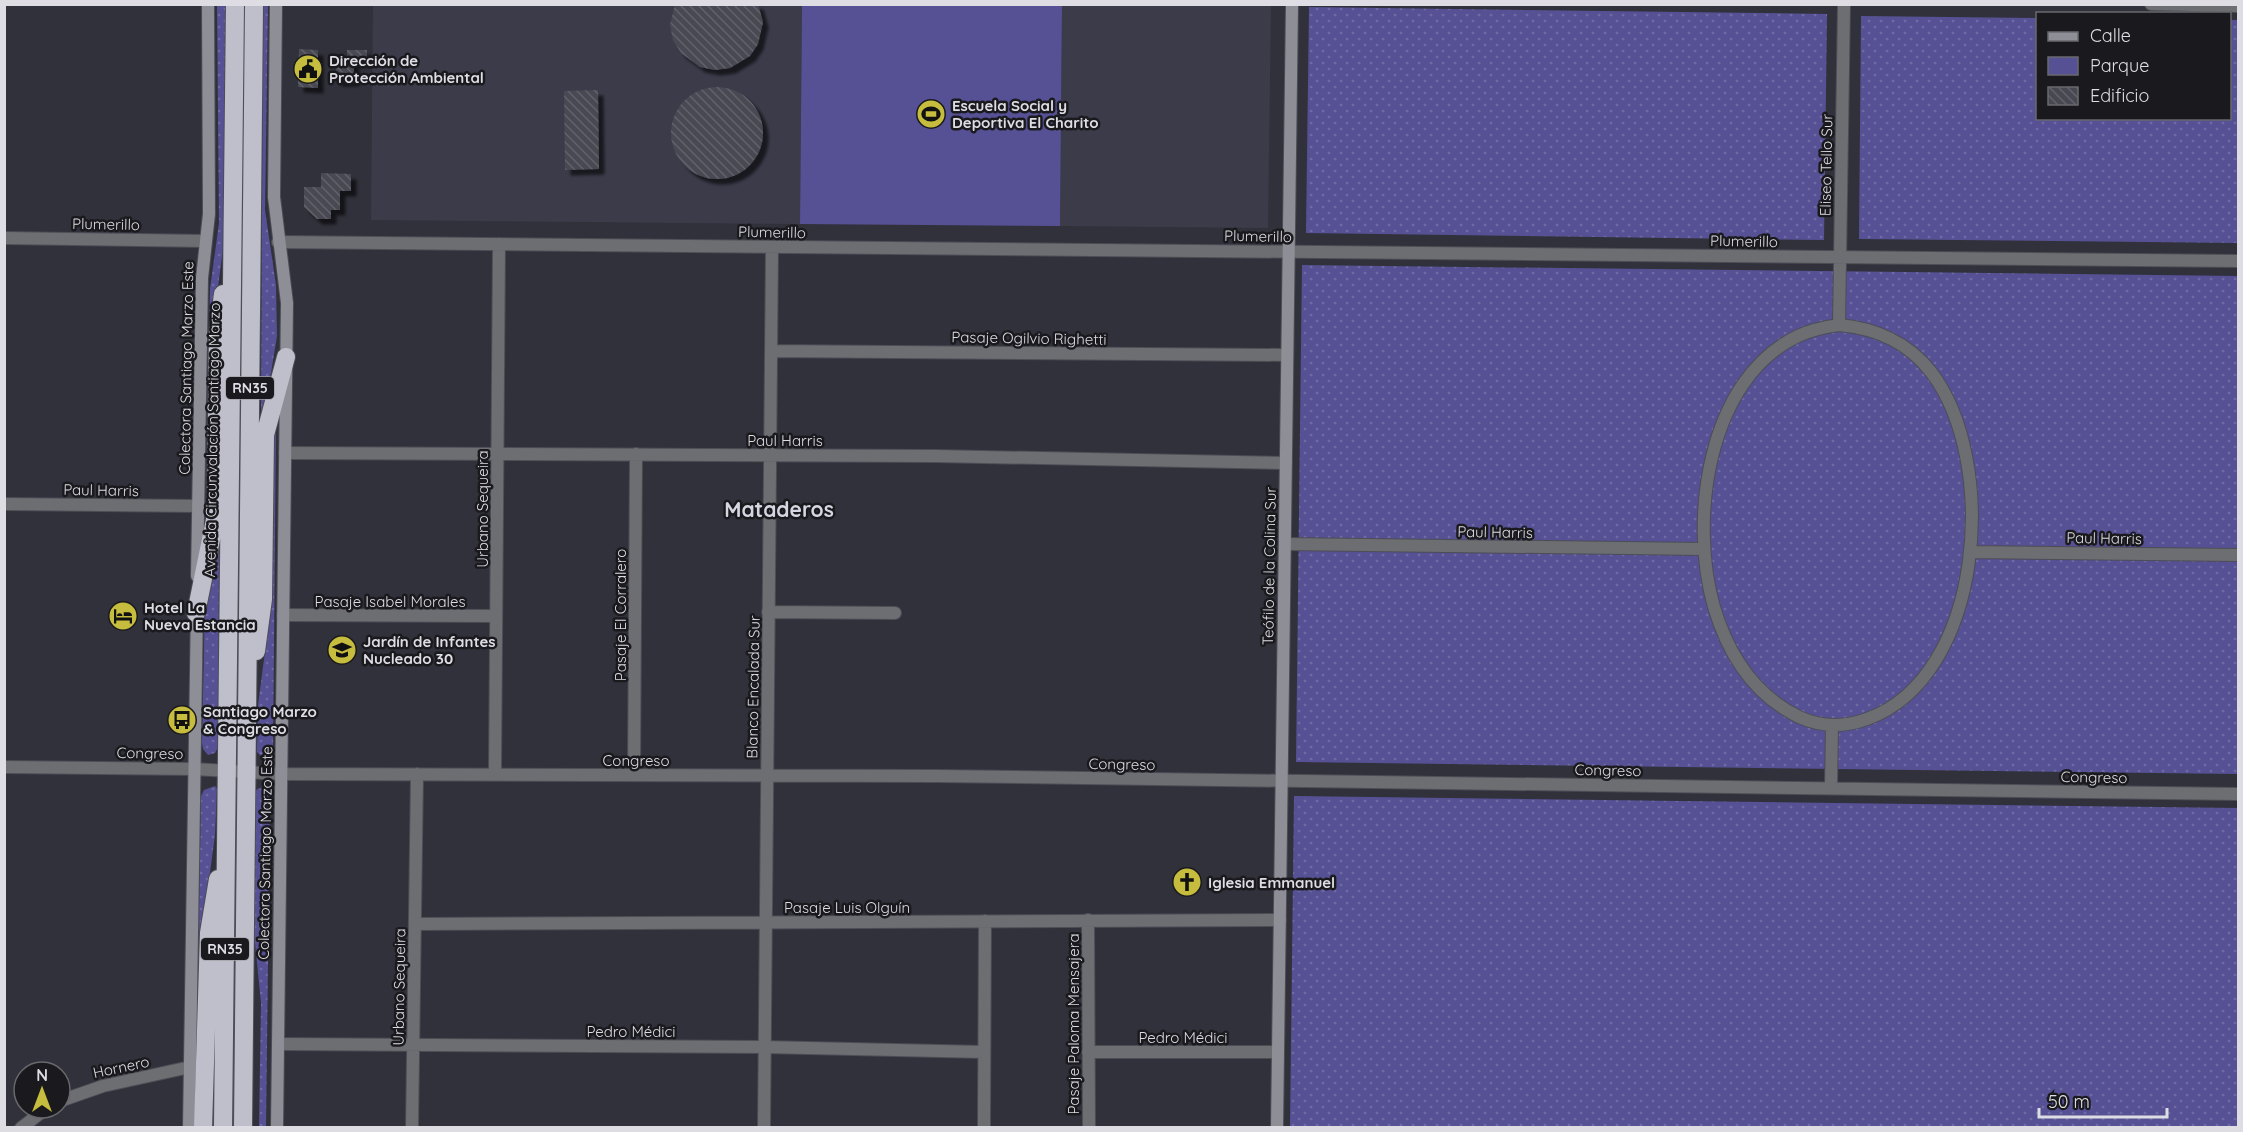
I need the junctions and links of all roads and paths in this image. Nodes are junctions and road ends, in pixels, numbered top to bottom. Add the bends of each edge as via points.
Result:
1 (208, 4) edge
2 (235, 4) edge
3 (254, 4) edge
4 (276, 4) edge
5 (1292, 4) edge
6 (1844, 4) edge
7 (2151, 4) edge
8 (2238, 6) edge
9 (4, 238) edge
10 (206, 241) junction
11 (232, 242) junction
12 (278, 242) junction
13 (499, 244) junction
14 (772, 247) junction
15 (1289, 252) junction
16 (1840, 257) junction
17 (2238, 261) edge
18 (1839, 325) junction
19 (771, 351) junction
20 (1287, 355) junction
21 (286, 357) junction
22 (285, 453) junction
23 (498, 454) junction
24 (636, 454) junction
25 (770, 455) junction
26 (1286, 463) junction
27 (4, 504) edge
28 (198, 506) junction
29 (1285, 544) junction
30 (1704, 549) junction
31 (1970, 552) junction
32 (2238, 555) edge
33 (768, 612) junction
34 (196, 613) junction
35 (895, 613) dead end
36 (283, 615) junction
37 (496, 616) junction
38 (247, 691) junction
39 (1832, 726) junction
40 (4, 767) edge
41 (194, 769) junction
42 (227, 771) junction
43 (246, 772) junction
44 (281, 774) junction
45 (417, 774) junction
46 (495, 774) junction
47 (633, 775) junction
48 (767, 776) junction
49 (1282, 781) junction
50 (1831, 788) junction
51 (2238, 794) edge
52 (226, 836) junction
53 (1088, 920) junction
54 (1280, 920) junction
55 (985, 921) junction
56 (765, 922) junction
57 (415, 924) junction
58 (245, 937) junction
59 (278, 1044) junction
60 (414, 1045) junction
61 (764, 1047) junction
62 (984, 1052) junction
63 (1088, 1052) junction
64 (1278, 1052) junction
65 (190, 1067) junction
66 (72, 1097) edge
67 (189, 1128) edge
68 (203, 1128) edge
69 (223, 1128) edge
70 (243, 1128) edge
71 (254, 1128) edge
72 (277, 1128) edge
73 (412, 1128) edge
74 (764, 1128) edge
75 (984, 1128) edge
76 (1089, 1128) edge
77 (1277, 1128) edge

1 - 10 street, Colectora Santiago Marzo Este
2 - 11 highway, Avenida Circunvalación Santiago Marzo / RN35
3 - 38 highway, RN35
4 - 12 street, Colectora Santiago Marzo Este via 274,181
5 - 15 street, Teófilo de la Colina Sur
6 - 16 street, Eliseo Tello Sur
7 - 8 street
9 - 10 street, Plumerillo
10 - 28 street, Colectora Santiago Marzo Este
11 - 34 highway via 218,327 216,515
11 - 42 highway, Avenida Circunvalación Santiago Marzo / RN35
12 - 13 street, Plumerillo
12 - 21 street, Colectora Santiago Marzo Este via 286,292
13 - 14 street, Plumerillo
13 - 23 street, Urbano Sequeira
14 - 15 street, Plumerillo
14 - 19 street, Blanco Encalada Sur
15 - 16 street, Plumerillo
15 - 20 street, Teófilo de la Colina Sur
16 - 17 street, Plumerillo
16 - 18 street, Eliseo Tello Sur
18 - 30 street via 1817,328 1779,347 1763,361 1736,397 1709,467
18 - 31 street via 1858,327 1897,342 1930,371 1943,391 1959,430 1968,476
19 - 20 street, Pasaje Ogilvio Righetti
19 - 25 street, Blanco Encalada Sur
20 - 26 street, Teófilo de la Colina Sur
21 - 22 street, Colectora Santiago Marzo Este
21 - 38 highway via 266,435 262,608
22 - 23 street, Paul Harris
22 - 36 street, Colectora Santiago Marzo Este
23 - 24 street, Paul Harris
23 - 37 street, Urbano Sequeira
24 - 25 street, Paul Harris
24 - 47 street, Pasaje El Corralero
25 - 26 street, Paul Harris
25 - 33 street, Blanco Encalada Sur
26 - 29 street, Teófilo de la Colina Sur
27 - 28 street, Paul Harris
28 - 34 street, Colectora Santiago Marzo Este
29 - 30 street, Paul Harris
29 - 49 street, Teófilo de la Colina Sur
30 - 39 street via 1720,625 1744,672 1782,708 1806,720
31 - 32 street, Paul Harris
31 - 39 street via 1951,630 1924,678 1882,713
33 - 35 street
33 - 48 street, Blanco Encalada Sur
34 - 41 street, Colectora Santiago Marzo Este
36 - 37 street, Pasaje Isabel Morales
36 - 44 street, Colectora Santiago Marzo Este
37 - 46 street, Urbano Sequeira
38 - 43 highway, RN35
39 - 50 street
40 - 41 street, Congreso
41 - 42 street, Congreso
41 - 65 street, Colectora Santiago Marzo Este
42 - 43 street, Congreso
42 - 52 highway, Avenida Circunvalación Santiago Marzo / RN35
43 - 44 street, Congreso
43 - 58 highway, RN35
44 - 45 street, Congreso
44 - 59 street, Colectora Santiago Marzo Este
45 - 46 street, Congreso
45 - 57 street, Urbano Sequeira
46 - 47 street, Congreso
47 - 48 street, Congreso
48 - 49 street, Congreso
48 - 56 street, Blanco Encalada Sur
49 - 50 street, Congreso
49 - 54 street, Teófilo de la Colina Sur
50 - 51 street, Congreso
52 - 68 highway via 210,926
52 - 69 highway, Avenida Circunvalación Santiago Marzo / RN35
53 - 54 street, Pasaje Luis Olguín
53 - 55 street, Pasaje Luis Olguín
53 - 63 street, Pasaje Paloma Mensajera
54 - 64 street, Teófilo de la Colina Sur
55 - 56 street, Pasaje Luis Olguín
55 - 62 street
56 - 57 street, Pasaje Luis Olguín
56 - 61 street, Blanco Encalada Sur
57 - 60 street, Urbano Sequeira
58 - 70 highway, RN35
58 - 71 highway via 254,992
59 - 60 street, Pedro Médici
59 - 72 street, Colectora Santiago Marzo Este
60 - 61 street, Pedro Médici
60 - 73 street, Urbano Sequeira
61 - 62 street, Pedro Médici
61 - 74 street, Blanco Encalada Sur
62 - 75 street
63 - 64 street, Pedro Médici
63 - 76 street, Pasaje Paloma Mensajera
64 - 77 street, Teófilo de la Colina Sur
65 - 66 street, Hornero
65 - 67 street, Colectora Santiago Marzo Este

